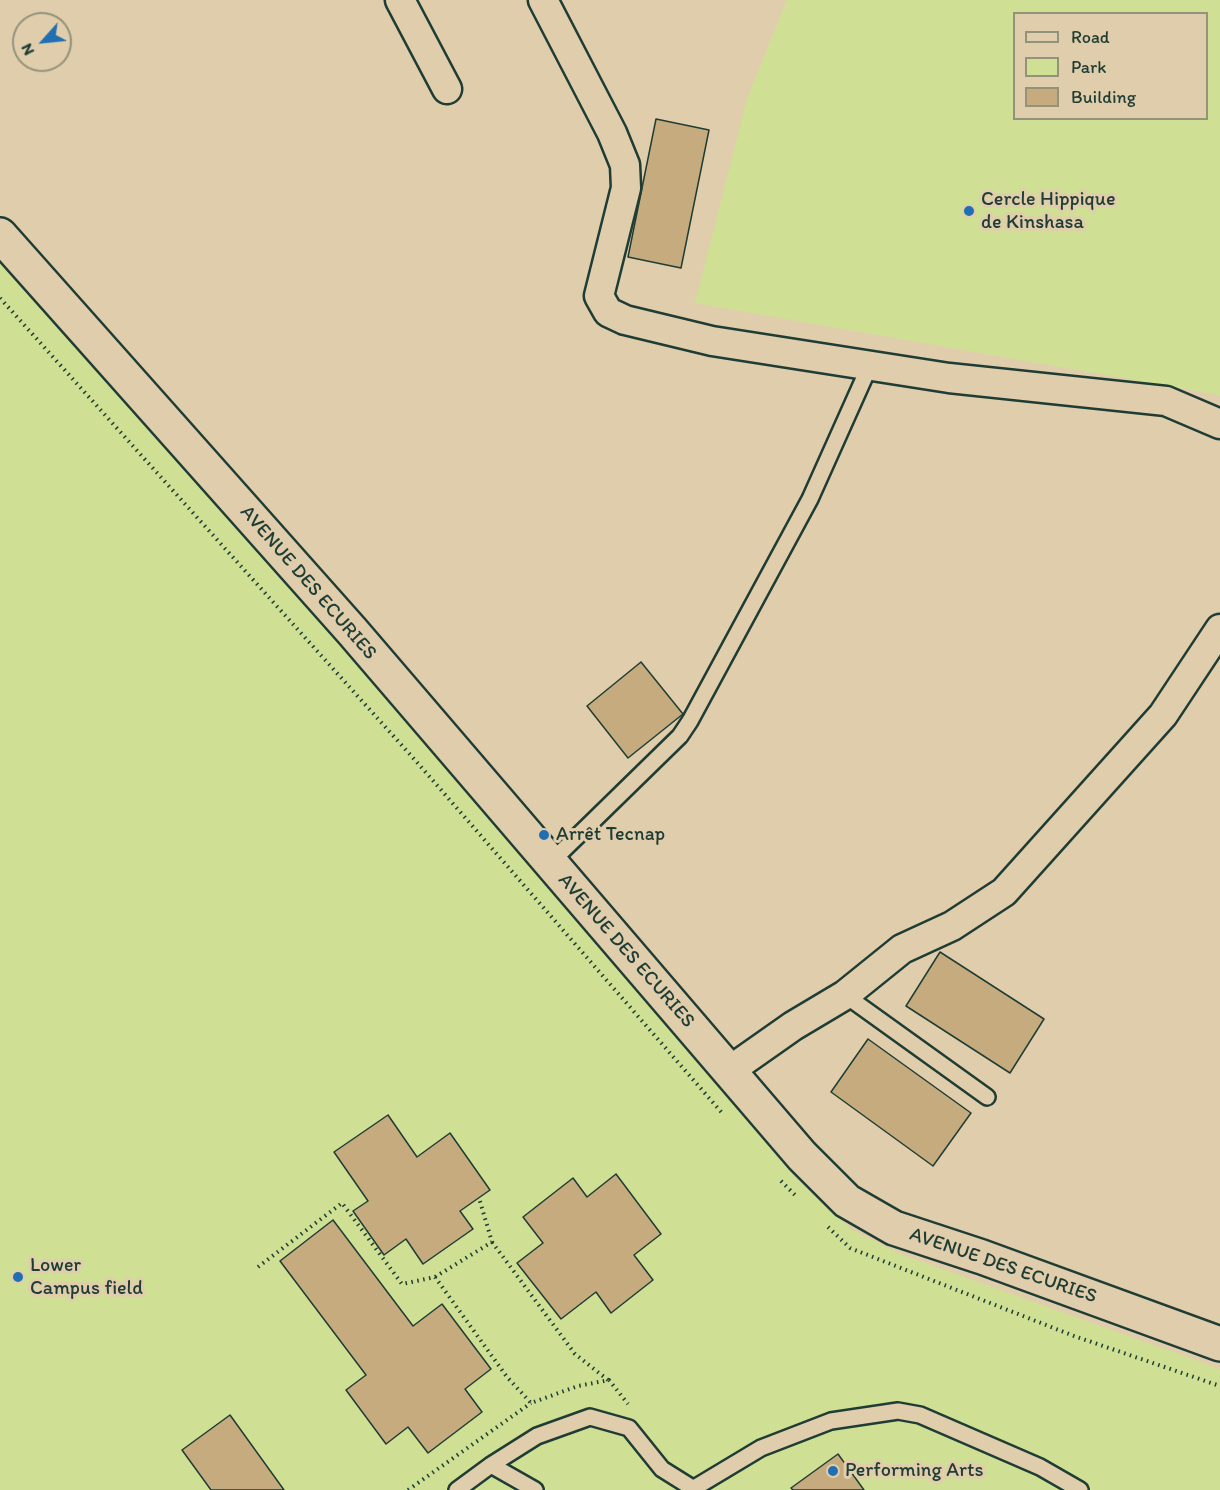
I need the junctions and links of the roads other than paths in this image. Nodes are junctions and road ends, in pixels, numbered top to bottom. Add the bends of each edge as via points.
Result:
1 (400, 0) edge
2 (543, 0) edge
3 (447, 89) dead end
4 (0, 235) edge
5 (870, 364) junction
6 (1220, 424) edge
7 (1220, 629) edge
8 (550, 862) junction
9 (845, 995) junction
10 (729, 1071) junction
11 (987, 1097) dead end
12 (1220, 1344) edge
13 (491, 1465) junction
14 (457, 1490) edge
15 (535, 1490) edge
16 (693, 1490) edge
17 (1080, 1490) edge

1 - 3 street
2 - 5 street via 625,165 626,188 599,296 608,312 625,320 712,341
4 - 8 street, AVENUE DES ECURIES
5 - 6 street via 949,378 1166,401
5 - 8 lane via 810,499 690,721 680,736
7 - 9 street via 1163,714 1004,892 952,926 902,950
8 - 10 street, AVENUE DES ECURIES
9 - 10 street
9 - 11 lane
10 - 12 street, AVENUE DES ECURIES via 802,1156 847,1201 894,1228
13 - 14 lane
13 - 15 lane
13 - 16 lane via 537,1436 590,1417 628,1428 662,1469
16 - 17 lane via 761,1448 831,1421 898,1411 931,1419 1040,1467

